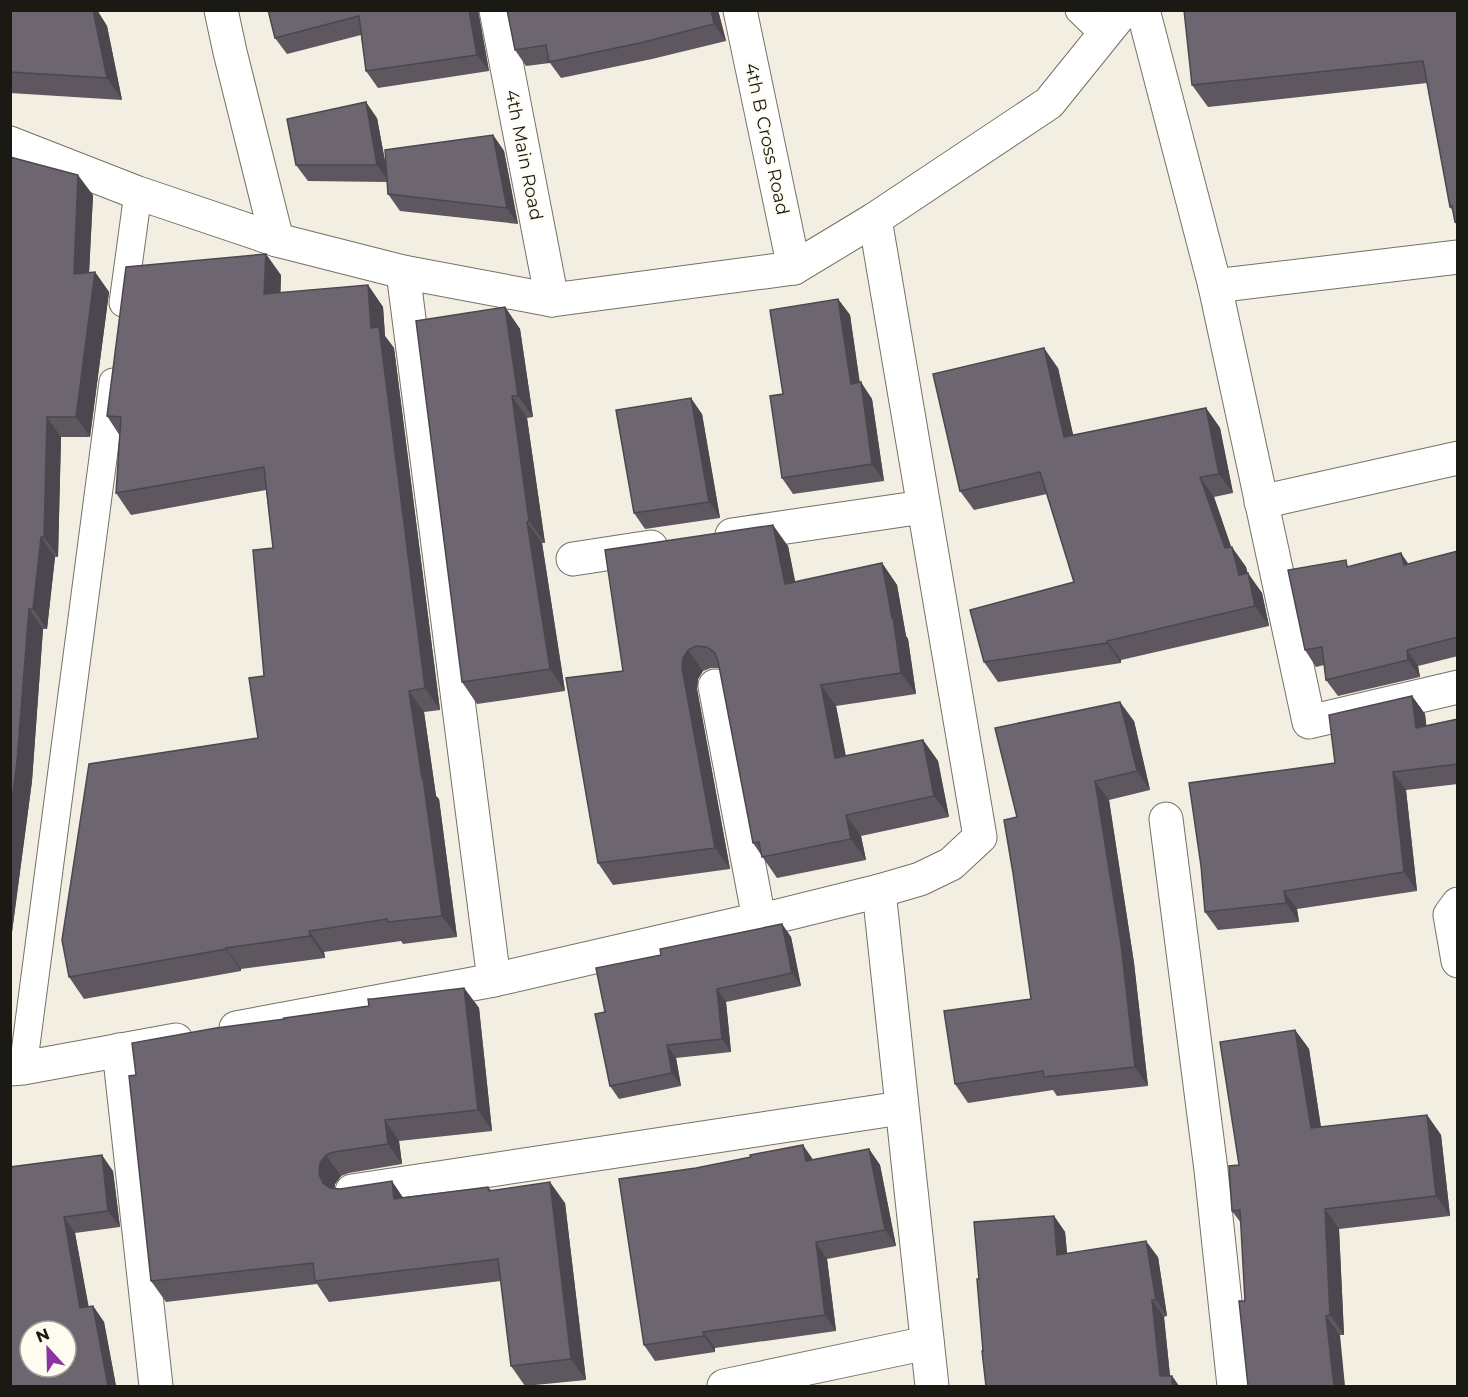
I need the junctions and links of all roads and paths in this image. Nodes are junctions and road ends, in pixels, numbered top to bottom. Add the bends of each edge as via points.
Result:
1 (221, 10) edge
2 (496, 10) edge
3 (740, 10) edge
4 (1079, 10) edge
5 (1122, 17) edge
6 (10, 143) edge
7 (138, 193) junction
8 (875, 219) junction
9 (277, 240) junction
10 (1458, 256) edge
11 (794, 268) junction
12 (404, 273) junction
13 (1215, 286) junction
14 (552, 300) junction
15 (121, 323) edge
16 (116, 358) edge
17 (1458, 458) edge
18 (1262, 502) junction
19 (923, 507) junction
20 (573, 559) dead end
21 (715, 686) edge
22 (1458, 687) edge
23 (1166, 819) dead end
24 (879, 891) junction
25 (1458, 903) edge
26 (759, 919) junction
27 (1458, 961) edge
28 (494, 980) junction
29 (118, 1050) junction
30 (17, 1069) edge
31 (902, 1108) junction
32 (352, 1191) edge
33 (927, 1343) junction
34 (156, 1386) edge
35 (724, 1386) edge
36 (932, 1386) edge
37 (1234, 1386) edge

1 - 9 street
2 - 14 street, 4th Main Road
3 - 11 street, 4th B Cross Road
4 - 5 lane
5 - 8 street via 1049,102
5 - 13 street
6 - 7 street
7 - 9 street
7 - 15 lane
8 - 11 street
8 - 19 street
9 - 12 street
10 - 13 street
11 - 14 street
12 - 14 street
12 - 28 street
13 - 18 street
16 - 30 lane
17 - 18 street
18 - 22 street via 1308,722
19 - 20 street
19 - 24 street via 980,837 951,864 920,879
21 - 26 street
23 - 37 street
24 - 26 street
24 - 31 street
25 - 27 street via 1450,915
26 - 28 street
28 - 29 street
29 - 30 street
29 - 34 street
31 - 32 street
31 - 33 street
33 - 35 street
33 - 36 street

